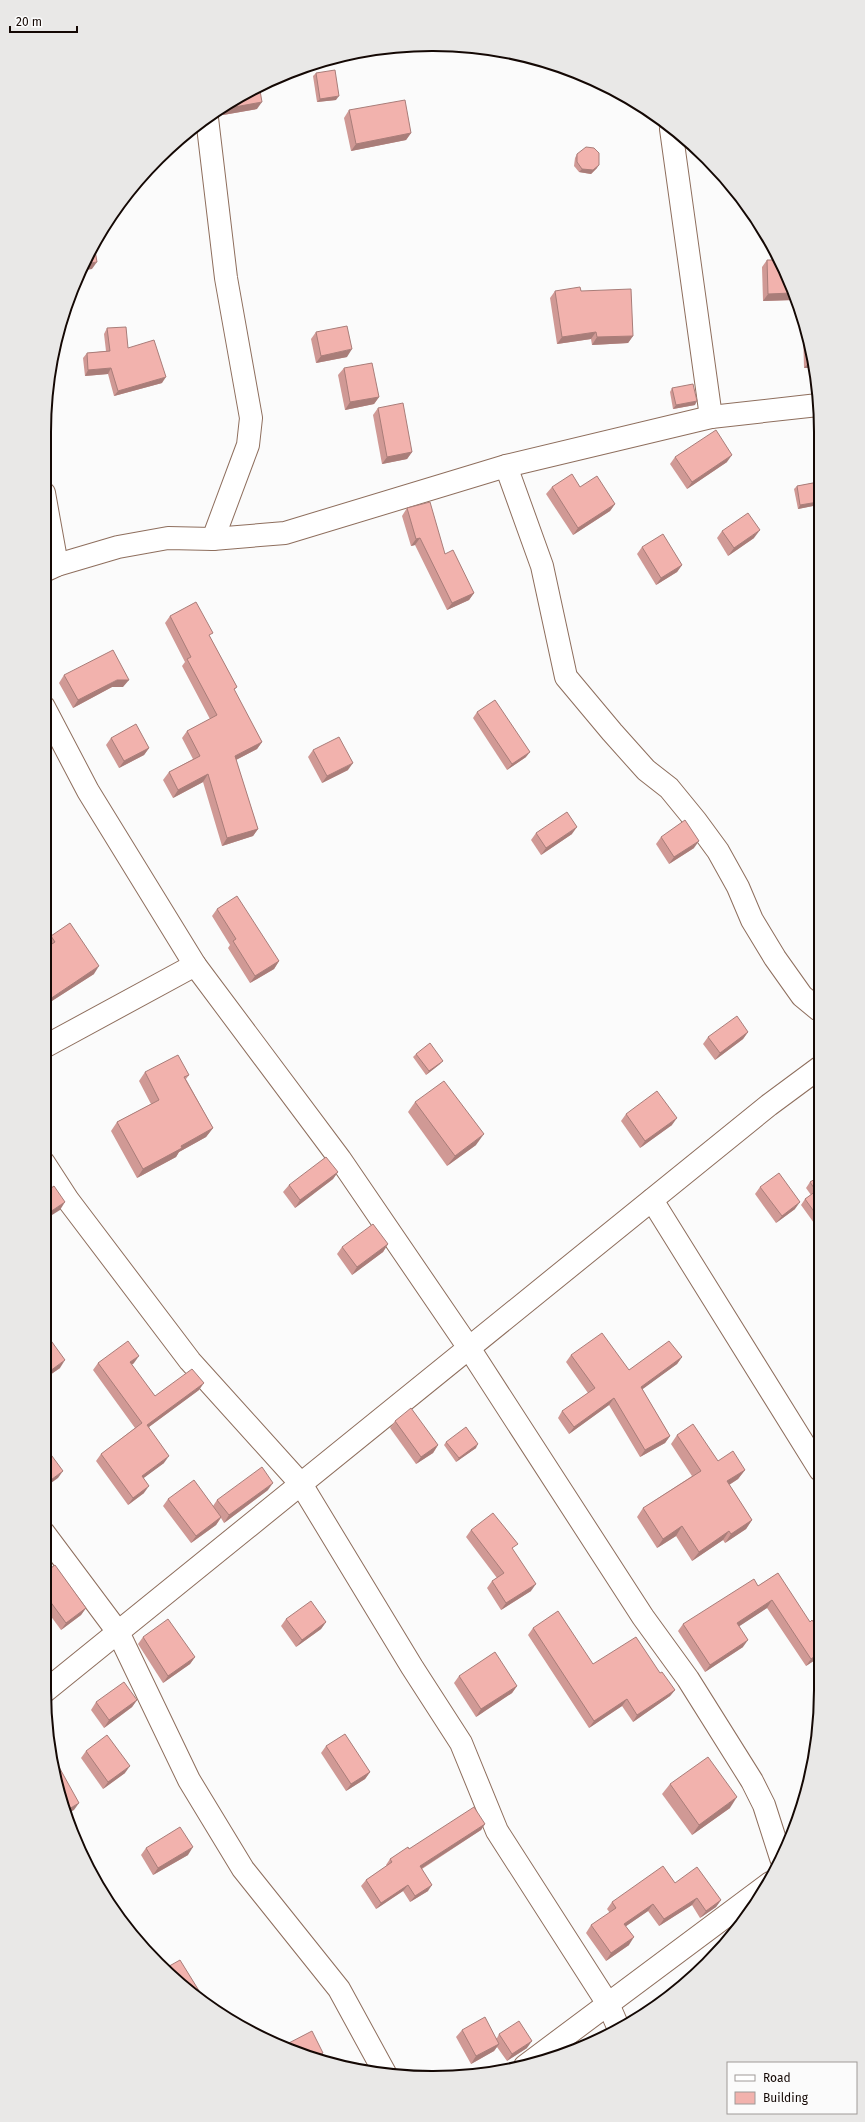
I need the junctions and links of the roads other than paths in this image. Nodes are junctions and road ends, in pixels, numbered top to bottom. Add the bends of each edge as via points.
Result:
1 (208, 124) edge
2 (672, 136) edge
3 (813, 406) edge
4 (711, 417) junction
5 (506, 466) junction
6 (213, 539) junction
7 (51, 568) edge
8 (51, 721) edge
9 (195, 965) junction
10 (814, 1006) edge
11 (51, 1043) edge
12 (814, 1072) edge
13 (51, 1174) edge
14 (652, 1200) junction
15 (469, 1348) junction
16 (814, 1460) edge
17 (302, 1484) junction
18 (51, 1541) edge
19 (118, 1632) junction
20 (51, 1686) edge
21 (778, 1850) edge
22 (755, 1894) edge
23 (608, 2004) junction
24 (617, 2023) edge
25 (539, 2056) edge
26 (383, 2068) edge

1 - 6 street via 226,278 250,418 248,445
2 - 4 street
3 - 4 street
4 - 5 street
5 - 6 street via 285,533
5 - 10 street via 542,566 566,677 646,770 669,788 705,833 738,887 752,920 774,958 802,996
6 - 7 street via 168,538 118,547
8 - 9 street via 88,791
9 - 11 street
9 - 15 street via 340,1159
12 - 14 street
13 - 17 street via 72,1207 190,1361
14 - 15 street
14 - 16 street
15 - 17 street
15 - 21 street via 644,1617 688,1678 752,1781 764,1805
17 - 19 street
17 - 23 street via 412,1668 461,1743 497,1831
18 - 19 street
19 - 20 street
19 - 26 street via 193,1786 243,1869 339,1989
22 - 23 street
23 - 24 street
23 - 25 street

